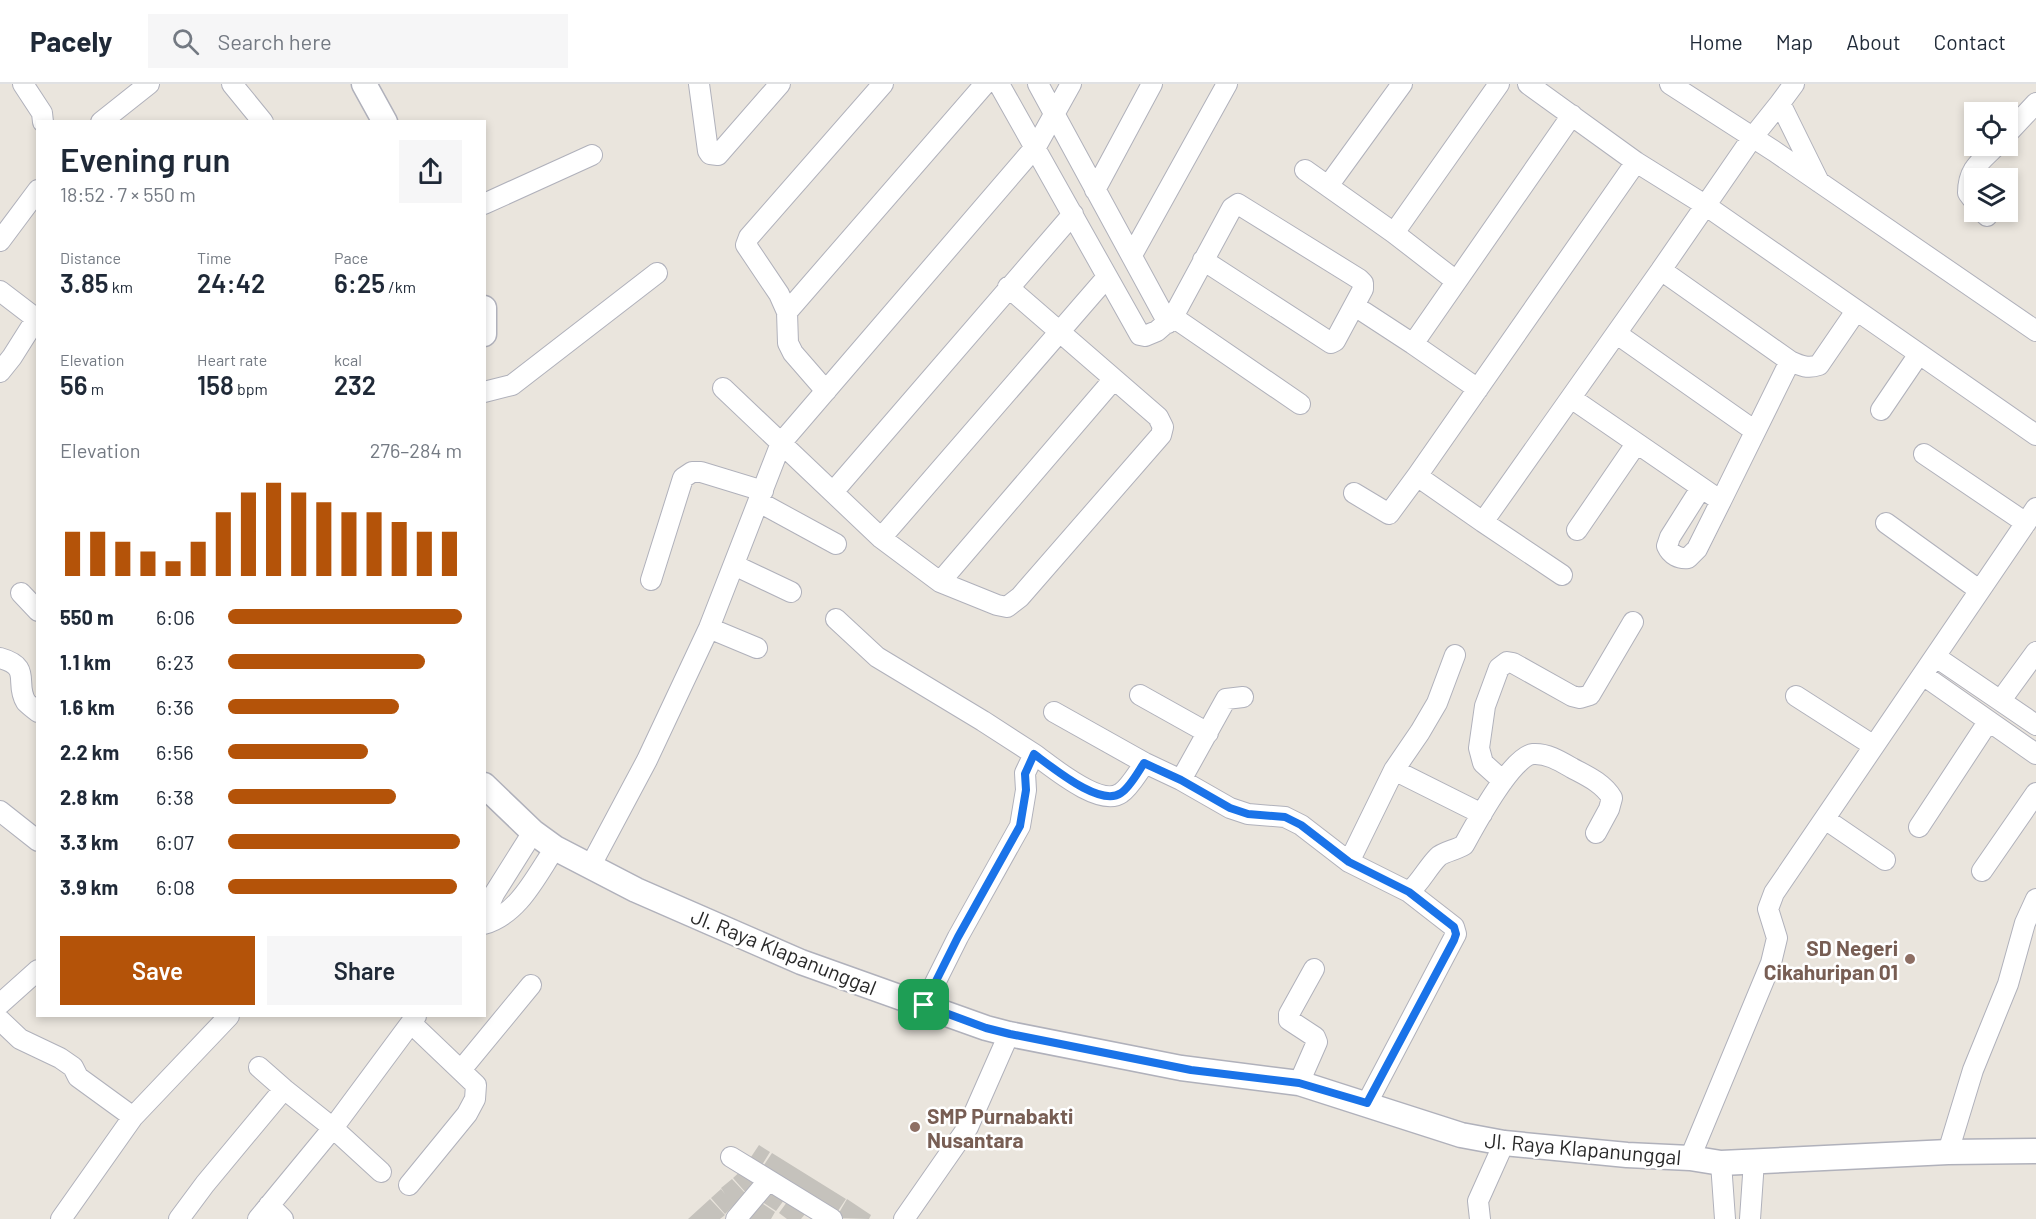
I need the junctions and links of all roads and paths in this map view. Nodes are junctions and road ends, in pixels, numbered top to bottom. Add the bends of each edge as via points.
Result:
1 (22, 84) edge
2 (149, 84) edge
3 (232, 84) edge
4 (364, 84) edge
5 (699, 84) edge
6 (780, 84) edge
7 (884, 84) edge
8 (985, 84) edge
9 (999, 84) edge
10 (1038, 84) edge
11 (1071, 84) edge
12 (1152, 84) edge
13 (1227, 84) edge
14 (1402, 84) edge
15 (1499, 84) edge
16 (1528, 84) edge
17 (1670, 84) edge
18 (1794, 84) edge
19 (1780, 103) junction
20 (2036, 103) edge
21 (1572, 116) junction
22 (1052, 119) junction
23 (43, 120) edge
24 (104, 120) edge
25 (261, 120) edge
26 (384, 120) edge
27 (2018, 122) edge
28 (1752, 138) junction
29 (1035, 146) junction
30 (592, 155) dead end
31 (1986, 156) edge
32 (1636, 162) junction
33 (1973, 168) edge
34 (1305, 170) dead end
35 (1819, 182) junction
36 (1328, 186) junction
37 (1095, 190) junction
38 (36, 193) edge
39 (486, 203) edge
40 (1705, 205) junction
41 (1073, 214) junction
42 (1394, 233) junction
43 (0, 242) edge
44 (1132, 255) junction
45 (1203, 260) junction
46 (1661, 270) junction
47 (657, 273) dead end
48 (1107, 277) junction
49 (1456, 281) junction
50 (1008, 287) junction
51 (0, 291) edge
52 (1856, 311) junction
53 (787, 312) junction
54 (1364, 312) dead end
55 (36, 319) edge
56 (1171, 320) junction
57 (36, 321) edge
58 (2031, 321) edge
59 (1060, 333) junction
60 (1617, 334) junction
61 (1413, 344) junction
62 (1919, 354) junction
63 (1790, 361) junction
64 (0, 372) edge
65 (1114, 379) junction
66 (723, 388) dead end
67 (1478, 389) junction
68 (826, 391) junction
69 (486, 392) edge
70 (1571, 398) junction
71 (1300, 404) dead end
72 (1881, 410) dead end
73 (1755, 431) junction
74 (2036, 435) edge
75 (781, 444) junction
76 (1636, 444) junction
77 (1924, 454) dead end
78 (1417, 476) junction
79 (1701, 488) junction
80 (833, 492) junction
81 (1354, 493) dead end
82 (761, 497) junction
83 (1721, 501) junction
84 (2031, 516) edge
85 (1483, 522) junction
86 (1886, 523) dead end
87 (1577, 530) dead end
88 (881, 537) junction
89 (836, 544) dead end
90 (735, 566) junction
91 (1562, 575) dead end
92 (651, 580) dead end
93 (940, 582) junction
94 (1979, 590) junction
95 (791, 592) dead end
96 (21, 593) dead end
97 (36, 609) edge
98 (836, 619) dead end
99 (1633, 622) dead end
100 (709, 628) junction
101 (757, 648) dead end
102 (2036, 652) edge
103 (1455, 656) dead end
104 (1936, 657) junction
105 (0, 658) edge
106 (1923, 675) junction
107 (1140, 695) dead end
108 (1796, 696) dead end
109 (1243, 697) dead end
110 (2001, 700) junction
111 (36, 710) edge
112 (1054, 712) dead end
113 (1988, 722) junction
114 (2036, 725) edge
115 (1208, 733) junction
116 (1874, 746) junction
117 (1034, 754) junction
118 (2036, 754) edge
119 (1144, 763) junction
120 (1395, 770) junction
121 (1181, 780) junction
122 (1503, 781) junction
123 (486, 787) edge
124 (2036, 794) edge
125 (0, 811) edge
126 (1482, 814) junction
127 (1825, 819) junction
128 (1919, 827) dead end
129 (533, 832) junction
130 (1596, 833) dead end
131 (36, 839) edge
132 (555, 848) junction
133 (1885, 860) dead end
134 (1349, 862) junction
135 (591, 865) junction
136 (1982, 871) dead end
137 (1409, 892) junction
138 (2036, 899) edge
139 (486, 912) edge
140 (486, 923) edge
141 (1314, 969) dead end
142 (36, 972) edge
143 (531, 985) dead end
144 (0, 1004) edge
145 (924, 1005) junction
146 (229, 1017) edge
147 (413, 1019) edge
148 (0, 1020) edge
149 (1010, 1034) junction
150 (259, 1067) dead end
151 (461, 1070) junction
152 (1299, 1083) junction
153 (284, 1089) junction
154 (1367, 1103) junction
155 (133, 1118) junction
156 (333, 1128) junction
157 (1504, 1143) junction
158 (2036, 1151) edge
159 (1948, 1152) junction
160 (731, 1156) dead end
161 (1690, 1158) junction
162 (1754, 1161) junction
163 (1721, 1163) junction
164 (381, 1172) dead end
165 (768, 1181) junction
166 (409, 1185) dead end
167 (263, 1212) edge
168 (826, 1217) edge
169 (737, 1218) edge
170 (61, 1219) edge
171 (179, 1219) edge
172 (283, 1219) edge
173 (904, 1219) edge
174 (1480, 1219) edge
175 (1725, 1219) edge
176 (1750, 1219) edge

1 - 23 street
2 - 24 street
3 - 25 street
4 - 26 street
5 - 6 street via 708,151 714,155
7 - 53 street via 749,237 746,245
8 - 53 street
9 - 29 street
10 - 22 street
11 - 22 street
12 - 37 street
13 - 44 street
14 - 36 street
15 - 42 street
16 - 21 street
17 - 28 street
18 - 19 street
19 - 28 street
19 - 35 street
20 - 27 street
21 - 32 street
21 - 49 street
22 - 29 street
22 - 37 street
28 - 35 street
28 - 40 street
29 - 41 street
29 - 68 street
30 - 39 street
31 - 33 street
32 - 40 street
32 - 67 street
34 - 36 street
35 - 58 street
36 - 42 street
37 - 44 street
38 - 43 street
40 - 46 street
40 - 52 street
41 - 48 street
41 - 50 street
42 - 49 street
44 - 56 street
45 - 45 street via 1232,208 1241,205 1359,279 1363,289 1331,343
45 - 56 street
46 - 60 street
46 - 63 street
47 - 69 street via 512,385
48 - 56 street via 1140,335 1157,331
48 - 59 street
49 - 61 street
50 - 59 street
50 - 80 street
51 - 55 street
52 - 62 street
52 - 63 street via 1820,364 1811,368
53 - 68 street via 788,343
54 - 61 street
56 - 71 street
57 - 64 street
59 - 65 street
59 - 88 street
60 - 70 street
60 - 73 street
61 - 67 street
62 - 72 street
62 - 74 street
63 - 73 street
65 - 93 street
65 - 93 street via 1158,417 1163,427 1161,435 1020,597 1006,607
66 - 75 street
67 - 78 street
68 - 75 street
70 - 76 street
70 - 85 street
73 - 83 street
75 - 80 street
75 - 82 street
76 - 79 street
76 - 87 street
77 - 84 street
78 - 81 street via 1389,514
78 - 85 street
79 - 83 street
79 - 83 street via 1670,537 1670,552 1681,559 1697,549
80 - 88 street
82 - 89 street
82 - 90 street
82 - 92 street via 701,472 683,478
84 - 94 street
85 - 91 street
86 - 94 street
88 - 93 street
90 - 95 street
90 - 100 street
94 - 104 street
96 - 97 street
98 - 117 street via 878,657
99 - 122 street via 1590,695 1572,696 1513,663 1499,668 1485,706 1479,748 1483,763
100 - 101 street
100 - 135 street via 647,760
102 - 110 street
103 - 120 street via 1437,703
104 - 106 street
104 - 110 street
105 - 111 street via 20,669 26,702
106 - 113 street
106 - 116 street
107 - 115 street
108 - 116 street
109 - 115 street via 1226,699
110 - 114 street
112 - 119 street
113 - 118 street
113 - 128 street
115 - 121 street
116 - 127 street
117 - 119 street via 1094,795 1109,797 1121,793
117 - 145 street via 1025,774 1020,826
119 - 121 street
120 - 126 street
120 - 134 street
121 - 134 street via 1230,808 1248,814 1285,817
122 - 126 street
122 - 130 street via 1519,761 1532,754 1550,756 1580,772 1605,787 1612,798
123 - 129 street, Jl. Raya Klapanunggal
124 - 136 street
125 - 131 street
126 - 137 street via 1464,844 1437,858
127 - 133 street
127 - 161 street via 1774,893 1768,909 1778,938 1772,963
129 - 132 street, Jl. Raya Klapanunggal
129 - 139 street
132 - 135 street, Jl. Raya Klapanunggal
132 - 140 street via 516,905 498,920
134 - 137 street
135 - 145 street, Jl. Raya Klapanunggal via 666,904 801,962
137 - 154 street via 1454,927 1456,934
138 - 159 street via 2008,984 1973,1070
141 - 152 street via 1288,1019 1317,1041
142 - 144 street
143 - 151 street
145 - 149 street, Jl. Raya Klapanunggal
146 - 155 street
147 - 151 street
147 - 156 street
148 - 155 street via 20,1039 73,1067 78,1077
149 - 152 street, Jl. Raya Klapanunggal via 1191,1070
149 - 173 street via 968,1127
150 - 153 street
151 - 166 street via 476,1085 475,1100
152 - 154 street, Jl. Raya Klapanunggal
153 - 156 street
153 - 171 street
154 - 157 street, Jl. Raya Klapanunggal via 1461,1135
155 - 170 street
156 - 164 street
156 - 167 street
157 - 161 street, Jl. Raya Klapanunggal via 1603,1154
157 - 174 street via 1478,1201
158 - 159 street, Jl. Raya Klapanunggal
159 - 162 street, Jl. Raya Klapanunggal
160 - 165 street
161 - 163 street, Jl. Raya Klapanunggal
162 - 163 street, Jl. Raya Klapanunggal
162 - 176 street
163 - 175 street
165 - 168 street
165 - 169 street
167 - 172 street

